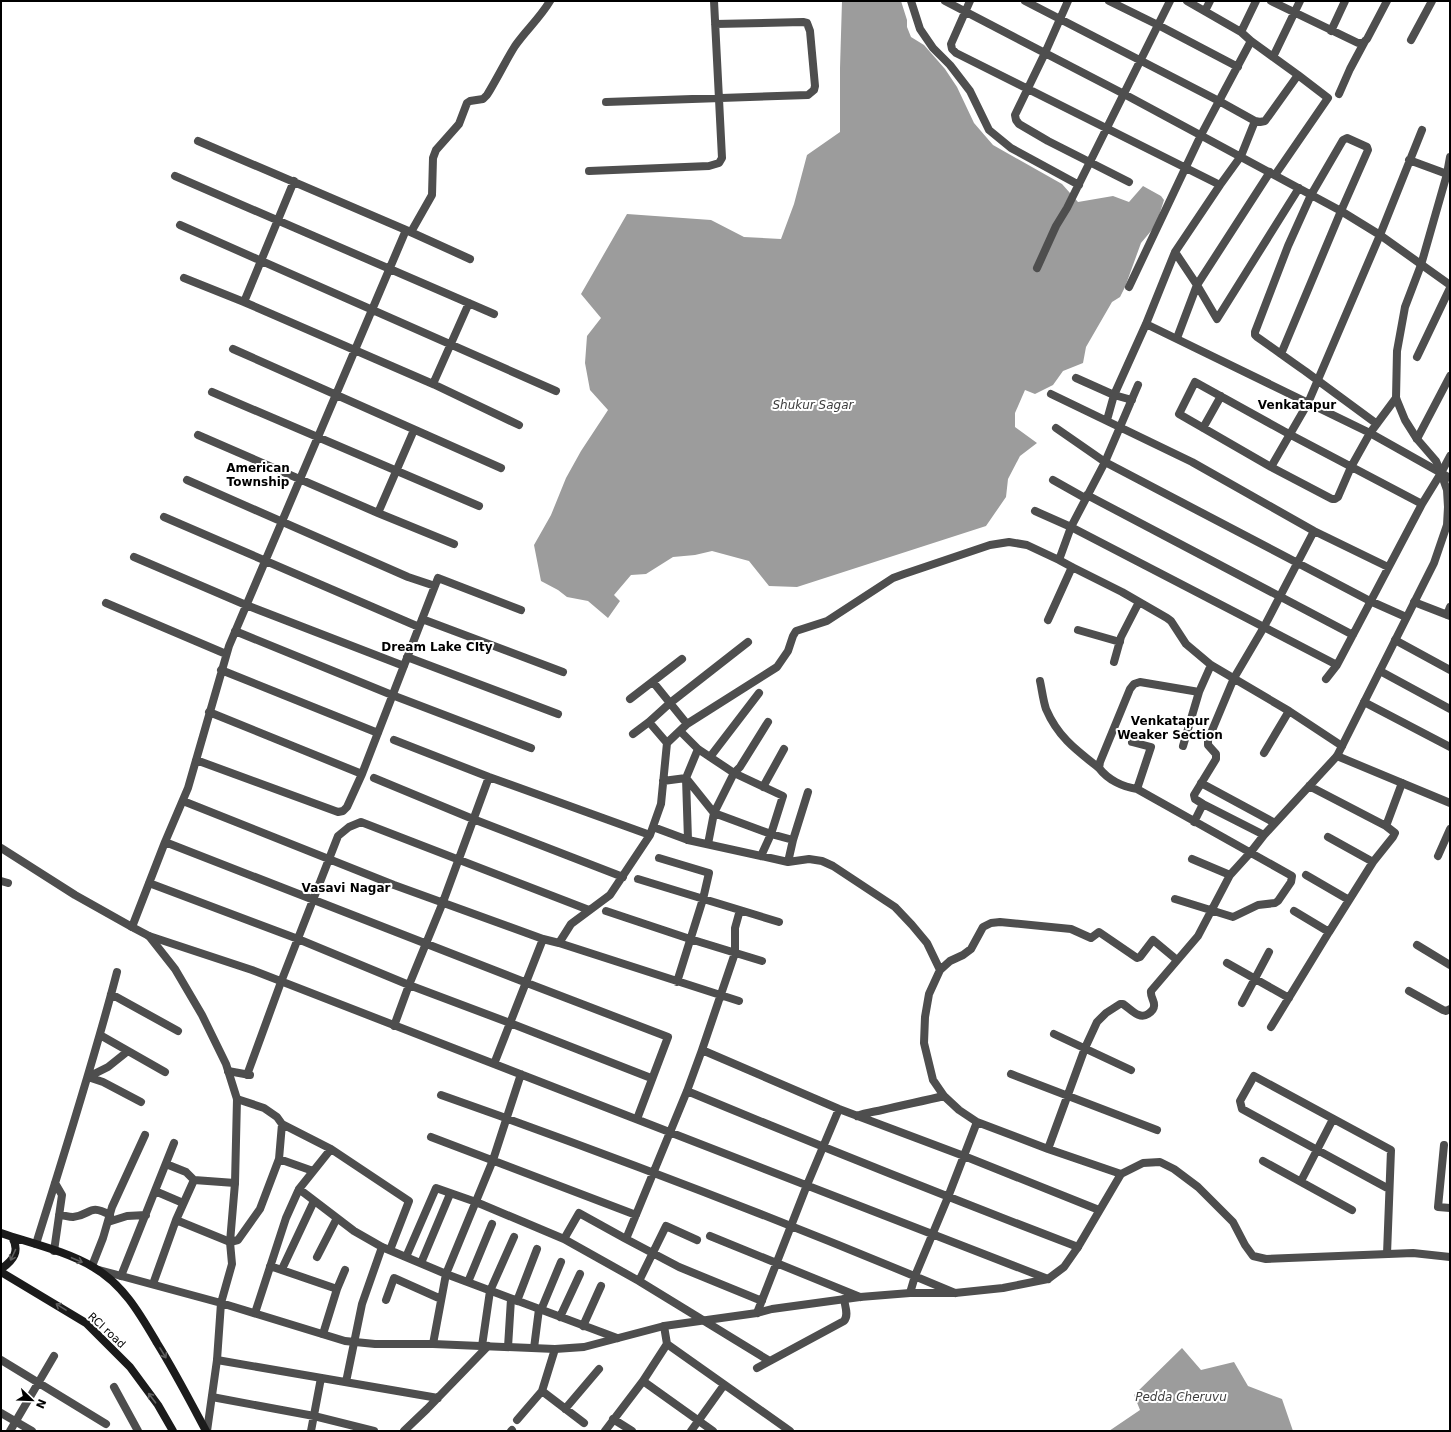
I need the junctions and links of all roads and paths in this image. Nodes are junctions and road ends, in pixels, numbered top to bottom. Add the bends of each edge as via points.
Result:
1 (550, 1) edge
2 (714, 1) edge
3 (911, 1) edge
4 (945, 1) edge
5 (970, 1) edge
6 (1024, 1) edge
7 (1068, 1) edge
8 (1109, 1) edge
9 (1170, 1) edge
10 (1188, 1) edge
11 (1210, 1) edge
12 (1256, 1) edge
13 (1271, 1) edge
14 (1300, 1) edge
15 (1346, 1) edge
16 (1387, 1) edge
17 (1432, 1) edge
18 (1205, 11) junction
19 (966, 12) junction
20 (1295, 12) junction
21 (1060, 18) junction
22 (715, 24) junction
23 (1158, 25) junction
24 (1331, 30) junction
25 (1241, 32) junction
26 (1411, 40) dead end
27 (1251, 41) junction
28 (1365, 41) junction
29 (1045, 53) junction
30 (1274, 57) junction
31 (1141, 60) junction
32 (1238, 67) junction
33 (1298, 75) junction
34 (1027, 88) junction
35 (1124, 94) junction
36 (1339, 94) dead end
37 (718, 98) junction
38 (1220, 101) junction
39 (606, 102) dead end
40 (1254, 121) junction
41 (1107, 128) junction
42 (1422, 130) dead end
43 (1201, 135) junction
44 (198, 141) dead end
45 (1241, 156) junction
46 (1450, 157) edge
47 (1409, 160) junction
48 (1091, 162) junction
49 (1186, 168) junction
50 (589, 171) dead end
51 (1273, 174) junction
52 (1447, 174) junction
53 (175, 176) dead end
54 (294, 181) junction
55 (1129, 182) dead end
56 (1079, 185) junction
57 (1220, 185) junction
58 (1299, 188) junction
59 (1311, 195) junction
60 (1340, 211) junction
61 (277, 220) junction
62 (180, 225) dead end
63 (408, 231) junction
64 (1380, 235) junction
65 (1175, 252) junction
66 (470, 259) dead end
67 (260, 260) junction
68 (1421, 265) junction
69 (389, 268) junction
70 (1037, 268) dead end
71 (184, 278) dead end
72 (1197, 285) junction
73 (1450, 285) edge
74 (1129, 287) dead end
75 (1450, 288) edge
76 (244, 302) junction
77 (469, 303) junction
78 (372, 310) junction
79 (494, 314) dead end
80 (1146, 324) junction
81 (1177, 338) junction
82 (450, 344) junction
83 (233, 349) dead end
84 (354, 351) junction
85 (1282, 354) junction
86 (1417, 358) dead end
87 (1450, 376) edge
88 (1076, 378) dead end
89 (1317, 379) junction
90 (433, 384) junction
91 (1138, 385) dead end
92 (556, 391) dead end
93 (212, 392) dead end
94 (1051, 394) dead end
95 (335, 395) junction
96 (1114, 395) junction
97 (1221, 396) junction
98 (1396, 398) junction
99 (1132, 400) junction
100 (1308, 403) junction
101 (1107, 420) junction
102 (1377, 424) junction
103 (519, 425) dead end
104 (1120, 427) junction
105 (1056, 428) dead end
106 (1204, 428) junction
107 (414, 430) junction
108 (1370, 433) junction
109 (1289, 434) junction
110 (198, 435) dead end
111 (318, 436) junction
112 (1417, 439) junction
113 (1450, 456) edge
114 (1105, 462) junction
115 (1271, 467) junction
116 (1352, 467) junction
117 (500, 468) dead end
118 (397, 471) junction
119 (1442, 473) junction
120 (1450, 478) edge
121 (299, 479) junction
122 (187, 480) dead end
123 (1053, 480) dead end
124 (1086, 496) junction
125 (1422, 504) junction
126 (479, 506) dead end
127 (1035, 511) dead end
128 (378, 513) junction
129 (164, 517) dead end
130 (282, 521) junction
131 (1448, 526) edge
132 (1071, 527) junction
133 (1314, 531) junction
134 (454, 544) dead end
135 (134, 557) dead end
136 (1059, 560) junction
137 (264, 561) junction
138 (1298, 563) junction
139 (1388, 566) junction
140 (1072, 567) junction
141 (435, 586) junction
142 (1280, 596) junction
143 (1370, 601) junction
144 (1140, 602) junction
145 (1414, 602) junction
146 (106, 603) dead end
147 (246, 605) junction
148 (521, 610) dead end
149 (1449, 613) edge
150 (1406, 617) junction
151 (1048, 620) dead end
152 (420, 623) junction
153 (1264, 626) junction
154 (1078, 630) dead end
155 (235, 631) junction
156 (1353, 635) junction
157 (1396, 640) junction
158 (748, 642) dead end
159 (1120, 642) junction
160 (226, 654) junction
161 (407, 657) junction
162 (682, 659) dead end
163 (1114, 662) dead end
164 (1211, 665) junction
165 (1337, 665) junction
166 (404, 666) junction
167 (221, 670) junction
168 (1450, 670) edge
169 (1380, 671) junction
170 (563, 672) dead end
171 (1234, 678) junction
172 (1326, 679) dead end
173 (1040, 681) dead end
174 (653, 682) junction
175 (1199, 692) junction
176 (760, 693) dead end
177 (392, 695) junction
178 (630, 699) dead end
179 (1364, 702) junction
180 (670, 703) junction
181 (1450, 709) edge
182 (1289, 711) junction
183 (209, 712) junction
184 (558, 714) dead end
185 (649, 722) junction
186 (768, 722) dead end
187 (687, 724) junction
188 (680, 731) junction
189 (378, 733) junction
190 (633, 734) dead end
191 (394, 740) dead end
192 (1132, 742) dead end
193 (667, 743) junction
194 (1183, 746) dead end
195 (1342, 746) junction
196 (1450, 747) edge
197 (531, 748) dead end
198 (784, 748) dead end
199 (698, 749) junction
200 (1264, 753) dead end
201 (1337, 756) junction
202 (710, 757) junction
203 (196, 760) junction
204 (1099, 768) junction
205 (734, 773) junction
206 (362, 774) junction
207 (489, 777) junction
208 (374, 778) dead end
209 (686, 778) junction
210 (664, 781) junction
211 (1402, 783) junction
212 (1201, 784) junction
213 (1309, 786) junction
214 (763, 787) junction
215 (1137, 788) junction
216 (808, 792) dead end
217 (183, 801) junction
218 (1450, 803) edge
219 (1203, 804) junction
220 (714, 813) junction
221 (473, 819) junction
222 (1194, 822) junction
223 (1275, 823) junction
224 (1386, 826) junction
225 (1450, 829) edge
226 (651, 831) junction
227 (771, 834) junction
228 (1264, 835) junction
229 (1328, 838) dead end
230 (688, 840) junction
231 (793, 840) junction
232 (165, 842) junction
233 (708, 844) junction
234 (1, 848) edge
235 (1250, 853) junction
236 (761, 856) junction
237 (1438, 856) dead end
238 (329, 858) junction
239 (659, 858) dead end
240 (1192, 859) dead end
241 (458, 860) junction
242 (788, 862) junction
243 (1373, 862) junction
244 (1230, 875) junction
245 (1306, 875) dead end
246 (623, 877) junction
247 (638, 879) dead end
248 (149, 883) junction
249 (703, 899) junction
250 (1175, 899) dead end
251 (313, 900) junction
252 (1349, 900) junction
253 (443, 902) junction
254 (589, 910) junction
255 (606, 910) dead end
256 (740, 910) junction
257 (1212, 910) junction
258 (1294, 911) dead end
259 (779, 922) dead end
260 (132, 927) junction
261 (1329, 932) junction
262 (149, 936) junction
263 (543, 939) junction
264 (690, 939) junction
265 (298, 940) junction
266 (559, 942) junction
267 (426, 944) junction
268 (1417, 945) dead end
269 (1269, 952) dead end
270 (735, 953) junction
271 (1177, 960) junction
272 (762, 961) dead end
273 (1227, 963) dead end
274 (1450, 965) edge
275 (940, 970) junction
276 (117, 972) dead end
277 (1256, 979) junction
278 (281, 982) junction
279 (676, 982) junction
280 (526, 983) junction
281 (409, 985) junction
282 (1409, 991) dead end
283 (111, 994) junction
284 (721, 996) junction
285 (1289, 998) junction
286 (739, 1001) dead end
287 (1242, 1003) dead end
288 (1450, 1009) edge
289 (510, 1023) junction
290 (394, 1026) junction
291 (1271, 1027) dead end
292 (178, 1031) dead end
293 (1054, 1034) dead end
294 (100, 1035) junction
295 (1085, 1048) junction
296 (702, 1050) junction
297 (128, 1051) junction
298 (494, 1064) junction
299 (1131, 1070) dead end
300 (228, 1071) junction
301 (165, 1072) dead end
302 (521, 1074) junction
303 (1011, 1074) dead end
304 (88, 1077) junction
305 (651, 1078) junction
306 (687, 1091) junction
307 (441, 1094) dead end
308 (944, 1096) junction
309 (1068, 1096) junction
310 (236, 1099) junction
311 (141, 1102) dead end
312 (839, 1109) junction
313 (857, 1116) junction
314 (507, 1118) junction
315 (636, 1119) junction
316 (1333, 1119) junction
317 (977, 1122) junction
318 (282, 1124) junction
319 (1157, 1130) dead end
320 (670, 1132) junction
321 (145, 1135) dead end
322 (431, 1137) dead end
323 (174, 1143) dead end
324 (1444, 1145) dead end
325 (822, 1147) junction
326 (331, 1149) junction
327 (1048, 1149) junction
328 (1317, 1150) junction
329 (964, 1156) junction
330 (279, 1159) junction
331 (493, 1160) junction
332 (1263, 1161) dead end
333 (166, 1164) junction
334 (314, 1171) junction
335 (654, 1174) junction
336 (1121, 1174) junction
337 (194, 1180) junction
338 (1301, 1182) junction
339 (55, 1183) junction
340 (235, 1183) junction
341 (807, 1185) junction
342 (299, 1189) junction
343 (1389, 1189) junction
344 (155, 1191) junction
345 (450, 1194) junction
346 (948, 1197) junction
347 (314, 1201) junction
348 (476, 1202) junction
349 (183, 1203) junction
350 (1450, 1208) edge
351 (1099, 1210) junction
352 (1352, 1210) dead end
353 (59, 1215) junction
354 (146, 1215) junction
355 (636, 1215) junction
356 (109, 1218) junction
357 (337, 1218) junction
358 (176, 1220) junction
359 (492, 1224) dead end
360 (791, 1226) junction
361 (1, 1233) edge
362 (932, 1233) junction
363 (710, 1236) dead end
364 (12, 1237) junction
365 (514, 1237) dead end
366 (626, 1239) junction
367 (564, 1240) junction
368 (697, 1240) dead end
369 (230, 1242) junction
370 (36, 1244) junction
371 (382, 1247) junction
372 (1078, 1247) junction
373 (537, 1249) dead end
374 (390, 1250) junction
375 (54, 1251) junction
376 (653, 1253) junction
377 (1386, 1254) junction
378 (317, 1257) dead end
379 (406, 1257) junction
380 (1450, 1257) edge
381 (561, 1262) dead end
382 (421, 1263) junction
383 (776, 1263) junction
384 (270, 1266) junction
385 (95, 1268) junction
386 (282, 1269) junction
387 (1, 1270) edge
388 (345, 1270) dead end
389 (446, 1274) junction
390 (580, 1274) dead end
391 (121, 1276) junction
392 (915, 1276) junction
393 (1048, 1279) junction
394 (639, 1281) junction
395 (468, 1282) junction
396 (153, 1284) junction
397 (601, 1286) dead end
398 (337, 1289) junction
399 (490, 1290) junction
400 (910, 1293) junction
401 (955, 1293) junction
402 (860, 1297) junction
403 (441, 1299) junction
404 (844, 1299) junction
405 (386, 1300) dead end
406 (514, 1300) junction
407 (762, 1301) junction
408 (220, 1303) junction
409 (540, 1309) junction
410 (255, 1313) junction
411 (757, 1313) junction
412 (560, 1317) junction
413 (704, 1320) junction
414 (583, 1326) junction
415 (664, 1326) junction
416 (323, 1334) junction
417 (617, 1338) junction
418 (354, 1342) junction
419 (433, 1344) junction
420 (667, 1344) junction
421 (485, 1346) junction
422 (508, 1348) junction
423 (534, 1348) junction
424 (555, 1349) junction
425 (54, 1356) dead end
426 (1, 1360) edge
427 (217, 1360) junction
428 (768, 1360) junction
429 (757, 1368) dead end
430 (599, 1369) dead end
431 (321, 1378) junction
432 (642, 1381) junction
433 (38, 1382) junction
434 (346, 1382) junction
435 (724, 1385) junction
436 (114, 1387) dead end
437 (542, 1391) junction
438 (212, 1397) junction
439 (438, 1398) junction
440 (565, 1409) junction
441 (1, 1413) edge
442 (314, 1416) junction
443 (613, 1419) junction
444 (517, 1420) dead end
445 (698, 1420) junction
446 (15, 1421) junction
447 (584, 1423) dead end
448 (106, 1424) dead end
449 (10, 1431) edge
450 (32, 1431) edge
451 (138, 1431) edge
452 (173, 1431) edge
453 (207, 1431) edge
454 (311, 1431) edge
455 (374, 1431) edge
456 (404, 1431) edge
457 (604, 1431) edge
458 (632, 1431) edge
459 (691, 1431) edge
460 (713, 1431) edge
461 (790, 1431) edge

1 - 63 street via 516,46 487,95 483,99 467,103 459,124 436,150 433,158 432,195
2 - 22 street
3 - 56 street via 920,30 970,91 989,130 1011,148
4 - 19 street
5 - 19 street
6 - 21 street
7 - 21 street
8 - 23 street
9 - 23 street
10 - 18 street
11 - 18 street
12 - 25 street
13 - 20 street
14 - 20 street
15 - 24 street
16 - 28 street
17 - 26 street
18 - 25 street
19 - 29 street
19 - 34 street via 951,44 952,49
20 - 24 street
20 - 30 street
21 - 29 street
21 - 31 street
22 - 37 street
22 - 37 street via 807,23 810,30 815,86 808,95
23 - 31 street
23 - 32 street
24 - 28 street via 1358,43
25 - 27 street
27 - 30 street
27 - 32 street
28 - 36 street
29 - 34 street
29 - 35 street
30 - 33 street
31 - 35 street
31 - 38 street
32 - 38 street
33 - 40 street via 1265,121
33 - 51 street via 1328,98
34 - 41 street
34 - 48 street via 1015,115 1019,124
35 - 41 street
35 - 43 street
37 - 39 street
37 - 50 street via 722,158 719,163 709,166
38 - 40 street
38 - 43 street
40 - 45 street
41 - 48 street
41 - 49 street
42 - 47 street
43 - 45 street
43 - 49 street
44 - 54 street
45 - 51 street
45 - 57 street
46 - 52 street
47 - 52 street
47 - 64 street
48 - 55 street
48 - 56 street
49 - 57 street
49 - 74 street
51 - 58 street
51 - 72 street
52 - 68 street
53 - 61 street
54 - 61 street
54 - 63 street
56 - 70 street via 1056,226
57 - 65 street
58 - 59 street
58 - 72 street via 1217,319
59 - 60 street
59 - 60 street via 1345,138 1367,147 1368,150
59 - 85 street via 1255,332 1257,337
60 - 64 street
60 - 85 street
61 - 67 street
61 - 69 street
62 - 67 street
63 - 66 street
63 - 69 street
64 - 68 street
64 - 89 street
65 - 72 street
65 - 80 street
67 - 76 street
67 - 78 street
68 - 73 street
68 - 98 street via 1405,307 1397,351
69 - 77 street
69 - 78 street
71 - 76 street
72 - 81 street
75 - 86 street
76 - 84 street
77 - 79 street
77 - 82 street
78 - 82 street
78 - 84 street
80 - 81 street
80 - 96 street
81 - 100 street
82 - 90 street
82 - 92 street
83 - 95 street
84 - 90 street
84 - 95 street
85 - 89 street
87 - 112 street
88 - 96 street
89 - 100 street
89 - 102 street
90 - 103 street
91 - 99 street
93 - 111 street
94 - 101 street
95 - 107 street
95 - 111 street
96 - 99 street
96 - 101 street
97 - 106 street
97 - 106 street via 1195,382 1179,414
97 - 109 street
98 - 102 street
98 - 112 street via 1405,420
99 - 104 street
100 - 108 street
100 - 109 street
101 - 104 street
102 - 108 street
104 - 114 street
104 - 133 street via 1192,462
105 - 114 street
106 - 115 street
107 - 117 street
107 - 118 street
108 - 116 street
108 - 119 street
109 - 115 street
109 - 116 street
110 - 121 street
111 - 118 street
111 - 121 street
112 - 119 street via 1436,460
113 - 119 street
114 - 124 street
114 - 138 street
115 - 116 street via 1335,499
116 - 125 street
118 - 126 street
118 - 128 street
119 - 120 street
119 - 125 street
119 - 131 street via 1447,490
121 - 128 street
121 - 130 street
122 - 130 street
123 - 124 street
124 - 132 street
124 - 142 street
125 - 139 street
127 - 132 street
128 - 134 street
129 - 137 street
130 - 137 street
130 - 141 street via 408,577
131 - 145 street via 1434,563
132 - 136 street
132 - 153 street
133 - 138 street
133 - 139 street
135 - 147 street
136 - 140 street
136 - 187 street via 1027,545 1009,542 979,549 893,578 827,621 796,631 788,651 777,667
137 - 147 street
137 - 152 street
138 - 142 street
138 - 143 street
139 - 143 street
140 - 144 street
140 - 151 street
141 - 148 street via 438,578
141 - 152 street
142 - 153 street
142 - 156 street
143 - 150 street
143 - 156 street
144 - 159 street
144 - 164 street via 1171,621 1186,644
145 - 149 street
145 - 150 street
146 - 160 street
147 - 155 street
147 - 166 street
150 - 157 street
152 - 161 street
152 - 170 street
153 - 165 street
153 - 171 street
154 - 159 street
155 - 160 street
155 - 177 street
156 - 165 street
157 - 168 street
157 - 169 street
158 - 180 street
159 - 163 street
160 - 167 street
161 - 166 street
161 - 184 street
162 - 174 street
164 - 171 street
164 - 175 street
165 - 172 street
166 - 177 street
167 - 183 street
167 - 189 street
169 - 179 street
169 - 181 street
171 - 182 street
171 - 212 street via 1208,740 1216,759
173 - 204 street via 1045,707 1057,730 1070,746
174 - 178 street
174 - 180 street
175 - 194 street
175 - 204 street via 1140,682 1134,684
176 - 202 street
177 - 189 street
177 - 197 street
179 - 195 street
179 - 196 street
180 - 185 street
180 - 187 street
182 - 195 street
182 - 200 street
183 - 203 street
183 - 206 street
185 - 190 street
185 - 193 street
186 - 205 street
187 - 188 street
188 - 193 street
188 - 199 street
189 - 206 street
191 - 207 street
192 - 215 street via 1151,748
193 - 210 street
195 - 201 street
198 - 214 street
199 - 202 street
199 - 209 street
201 - 211 street
201 - 213 street
202 - 205 street
203 - 206 street via 338,812 347,807
203 - 217 street
204 - 215 street via 1118,783
205 - 214 street
205 - 220 street
207 - 221 street
207 - 226 street
208 - 221 street
209 - 210 street
209 - 220 street
209 - 230 street
210 - 226 street via 661,804
211 - 218 street
211 - 224 street
212 - 219 street via 1194,797
212 - 223 street
213 - 223 street
213 - 224 street
214 - 227 street via 783,796
215 - 222 street
216 - 231 street
217 - 232 street
217 - 238 street
219 - 222 street
219 - 228 street
220 - 227 street
220 - 233 street
221 - 241 street
221 - 246 street
222 - 235 street
223 - 228 street
224 - 243 street via 1395,833
225 - 237 street
226 - 230 street
226 - 246 street
227 - 231 street
227 - 236 street
228 - 235 street
229 - 243 street
230 - 233 street
231 - 242 street
232 - 248 street
232 - 251 street
233 - 236 street
234 - 260 street via 75,895
235 - 244 street
235 - 257 street via 1292,876 1280,899 1274,903 1254,907 1233,918
236 - 242 street
238 - 241 street via 338,836 361,822
238 - 251 street
238 - 253 street
239 - 249 street via 709,873
240 - 244 street
241 - 253 street
241 - 254 street
242 - 275 street via 809,859 822,861 889,903 927,943
243 - 252 street
244 - 257 street
245 - 252 street
246 - 254 street via 610,895
247 - 249 street
248 - 260 street
248 - 265 street
249 - 256 street
249 - 264 street
250 - 257 street
251 - 265 street
251 - 267 street
252 - 261 street
253 - 263 street
253 - 267 street
254 - 266 street via 571,924
255 - 264 street
256 - 259 street
256 - 270 street via 735,928
257 - 271 street via 1198,936
258 - 261 street
260 - 262 street
261 - 285 street
262 - 278 street via 224,960
262 - 300 street via 175,969 202,1015
263 - 266 street
263 - 280 street
264 - 270 street
264 - 279 street
265 - 278 street
265 - 281 street
266 - 279 street
267 - 280 street
267 - 281 street
268 - 274 street
269 - 277 street
270 - 272 street
270 - 284 street
271 - 275 street via 1153,940 1137,958 1102,932 1091,938 1071,930 1000,922 984,927 971,949
271 - 295 street via 1152,991 1152,1011 1139,1016 1120,1004 1097,1022
273 - 277 street
275 - 308 street via 929,994 924,1043 933,1080
276 - 283 street
277 - 285 street
277 - 287 street
278 - 290 street
278 - 300 street via 249,1075
279 - 284 street
280 - 289 street
280 - 305 street via 668,1037
281 - 289 street
281 - 290 street
282 - 288 street via 1443,1010
283 - 292 street
283 - 294 street
284 - 286 street
284 - 296 street
285 - 291 street
289 - 298 street
289 - 305 street
290 - 298 street
293 - 295 street
294 - 297 street
294 - 304 street
295 - 299 street
295 - 309 street
296 - 306 street
296 - 312 street
297 - 301 street
297 - 304 street via 108,1067
298 - 302 street
300 - 310 street
302 - 314 street
302 - 315 street
303 - 309 street
304 - 311 street
304 - 339 street
305 - 315 street
306 - 320 street
306 - 325 street
307 - 314 street
308 - 313 street
308 - 317 street
309 - 319 street
309 - 327 street
310 - 318 street via 264,1108 278,1117
310 - 340 street
312 - 313 street
312 - 325 street
313 - 329 street
314 - 331 street
314 - 335 street
315 - 320 street
316 - 328 street
316 - 328 street via 1254,1076 1240,1101 1242,1109
316 - 343 street via 1391,1150
317 - 327 street
317 - 329 street
318 - 326 street
318 - 330 street
320 - 335 street
320 - 341 street
321 - 356 street
322 - 331 street
323 - 333 street
324 - 350 street via 1438,1207
325 - 341 street
325 - 346 street
326 - 334 street
326 - 374 street via 409,1201
327 - 336 street
328 - 338 street
328 - 343 street
329 - 346 street
329 - 351 street
330 - 334 street
330 - 369 street via 260,1209 238,1240
331 - 348 street
331 - 355 street
332 - 338 street
333 - 337 street via 186,1172
333 - 344 street
334 - 342 street
335 - 355 street
335 - 360 street
336 - 351 street
336 - 377 street via 1143,1163 1160,1162 1174,1169 1198,1187 1233,1222 1253,1256 1266,1259
337 - 340 street
337 - 349 street
338 - 352 street
339 - 353 street via 62,1195
339 - 370 street
340 - 369 street
341 - 360 street
341 - 362 street
342 - 347 street
342 - 384 street
343 - 377 street
344 - 349 street
344 - 354 street
345 - 348 street
345 - 379 street via 436,1188
345 - 382 street
346 - 362 street
346 - 372 street
347 - 357 street
347 - 386 street
348 - 367 street
348 - 389 street
349 - 358 street
351 - 372 street
353 - 356 street via 72,1217 92,1209 101,1210
353 - 375 street
354 - 356 street
354 - 391 street
355 - 366 street
356 - 385 street
357 - 371 street
357 - 378 street
358 - 369 street
358 - 396 street
359 - 395 street
360 - 383 street
360 - 392 street
361 - 364 main road
362 - 392 street
362 - 393 street
363 - 383 street
364 - 370 main road
364 -> 387 main road via 16,1249 14,1256
365 - 399 street
366 - 367 street via 579,1213
366 - 376 street
367 - 394 street
368 - 376 street via 666,1226
369 - 408 street via 232,1264
370 - 375 main road
371 - 374 street
371 - 418 street via 362,1304
372 - 393 street via 1064,1267
373 - 406 street
374 - 379 street
375 -> 385 main road
376 - 394 street
376 - 407 street via 679,1267
377 - 380 street via 1413,1253
379 - 382 street
381 - 409 street
382 - 389 street
383 - 402 street
383 - 407 street
384 - 386 street
384 - 410 street
385 - 391 street
385 -> 453 main road via 122,1291 141,1317
386 - 398 street
452 -> 387 main road, RCI road via 158,1405 130,1367 86,1323
388 - 398 street
389 - 395 street
389 - 403 street
390 - 412 street
391 - 396 street
392 - 400 street
392 - 401 street
393 - 401 street via 1003,1288
394 - 413 street
395 - 399 street
396 - 408 street
397 - 414 street
398 - 416 street
399 - 406 street
399 - 421 street
400 - 401 street
400 - 402 street
402 - 404 street
403 - 405 street via 394,1278
403 - 419 street
404 - 411 street
404 - 428 street via 847,1314 844,1321
406 - 409 street
406 - 422 street
407 - 411 street
408 - 410 street
408 - 427 street
409 - 412 street
409 - 423 street
410 - 416 street
411 - 413 street
412 - 414 street
413 - 415 street
413 - 428 street
414 - 417 street
415 - 417 street
415 - 420 street
416 - 418 street
417 - 424 street via 584,1347
418 - 419 street
418 - 434 street
419 - 421 street
420 - 432 street
420 - 435 street
421 - 422 street
421 - 439 street
422 - 423 street
423 - 424 street
424 - 437 street
425 - 433 street
426 - 433 street
427 - 431 street
427 - 438 street
428 - 429 street
430 - 440 street
431 - 434 street
431 - 442 street
432 - 443 street
432 - 445 street
433 - 446 street
433 - 448 street
434 - 439 street
435 - 445 street
435 - 461 street
436 - 451 street
437 - 440 street
437 - 444 street
438 - 442 street
438 - 453 street
439 - 456 street
440 - 447 street
441 - 446 street
442 - 454 street
442 - 455 street
443 - 457 street
443 - 458 street
445 - 459 street
445 - 460 street
446 - 449 street
446 - 450 street

